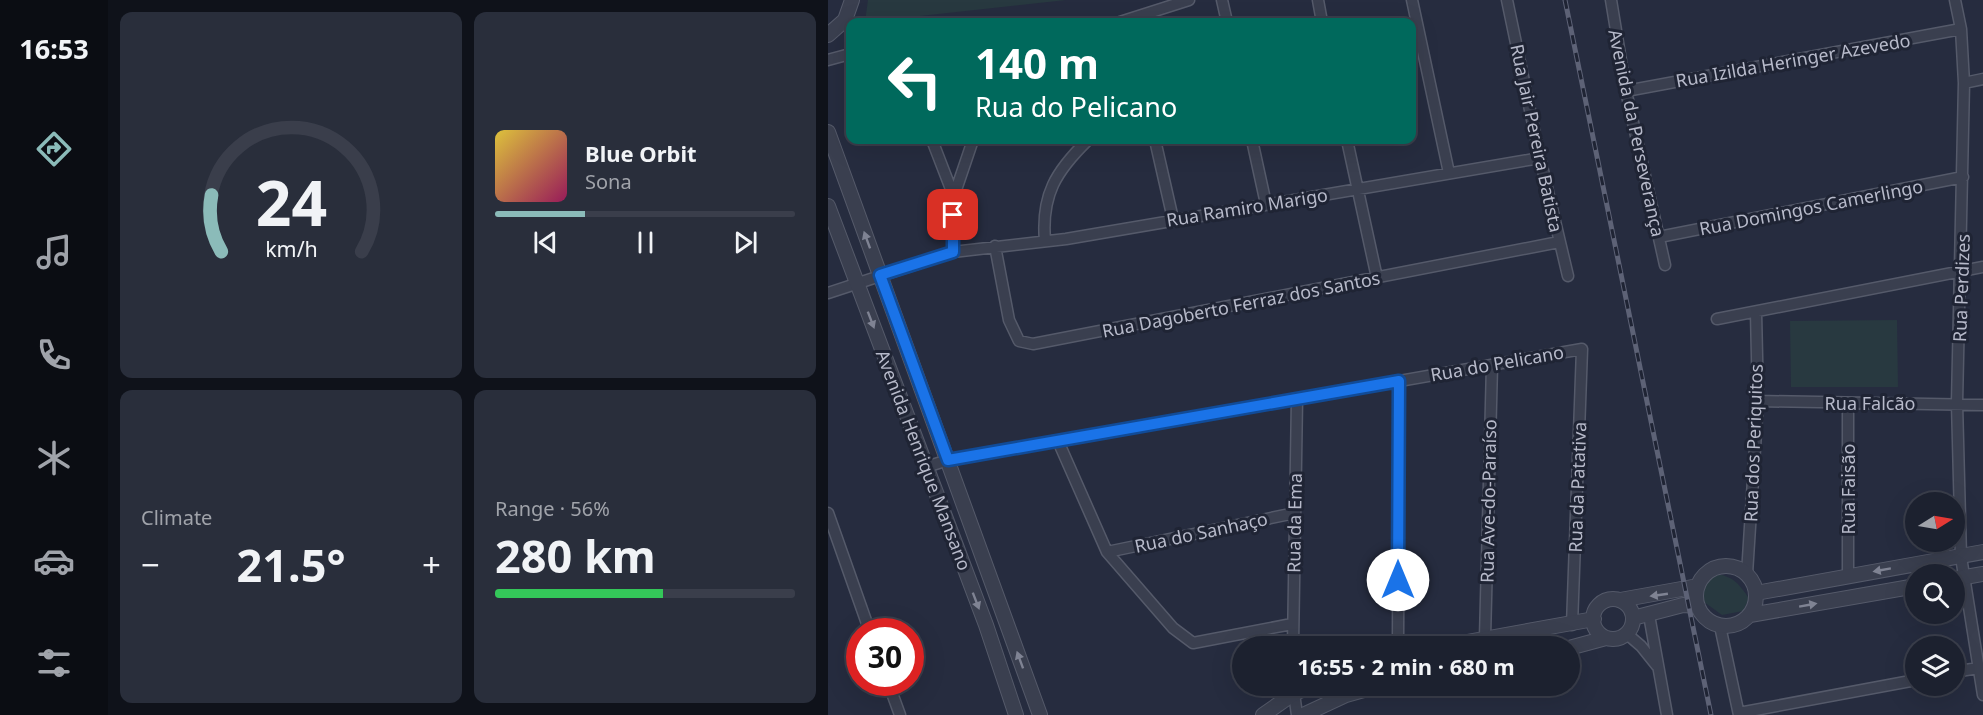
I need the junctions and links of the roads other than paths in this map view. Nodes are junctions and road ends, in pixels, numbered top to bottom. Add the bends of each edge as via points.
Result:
1 (852, 0) edge
2 (1189, 0) edge
3 (1222, 0) edge
4 (1317, 0) edge
5 (1412, 0) edge
6 (1507, 0) edge
7 (1611, 0) edge
8 (1955, 0) edge
9 (1138, 18) edge
10 (1226, 18) edge
11 (1321, 18) edge
12 (1416, 18) edge
13 (1416, 19) edge
14 (1961, 29) junction
15 (828, 35) edge
16 (846, 55) edge
17 (828, 60) edge
18 (1983, 79) edge
19 (1965, 83) junction
20 (1626, 91) junction
21 (828, 132) edge
22 (934, 144) edge
23 (972, 144) edge
24 (1084, 144) edge
25 (1156, 144) edge
26 (1253, 144) edge
27 (1348, 144) edge
28 (1540, 158) junction
29 (1449, 173) junction
30 (1963, 177) junction
31 (1357, 189) junction
32 (954, 196) junction
33 (1266, 204) junction
34 (828, 206) edge
35 (1173, 219) junction
36 (1659, 237) junction
37 (1045, 242) junction
38 (1559, 242) junction
39 (995, 246) junction
40 (953, 252) junction
41 (1665, 265) dead end
42 (1983, 267) edge
43 (1962, 270) junction
44 (880, 275) junction
45 (1568, 276) dead end
46 (1377, 278) junction
47 (856, 282) junction
48 (828, 293) edge
49 (1756, 312) junction
50 (1717, 319) dead end
51 (1582, 349) joint
52 (1492, 364) junction
53 (1399, 381) junction
54 (1297, 399) junction
55 (1758, 401) junction
56 (1848, 403) junction
57 (1957, 403) junction
58 (1983, 405) edge
59 (1058, 441) junction
60 (948, 460) junction
61 (926, 467) junction
62 (828, 513) edge
63 (1294, 513) junction
64 (1107, 552) junction
65 (1983, 552) edge
66 (1960, 556) junction
67 (1960, 564) edge
68 (1747, 574) junction
69 (1983, 574) edge
70 (1848, 575) junction
71 (1965, 577) edge
72 (1698, 586) junction
73 (1905, 587) edge
74 (1756, 593) junction
75 (1620, 600) junction
76 (1698, 606) junction
77 (1965, 606) edge
78 (1649, 615) junction
79 (1750, 615) junction
80 (865, 618) edge
81 (1633, 618) junction
82 (1594, 619) junction
83 (1292, 624) junction
84 (1572, 625) junction
85 (1720, 626) junction
86 (1627, 634) junction
87 (1293, 636) edge
88 (1398, 636) edge
89 (1485, 636) edge
90 (1498, 636) edge
91 (1606, 638) junction
92 (1580, 645) edge
93 (1659, 668) junction
94 (1978, 668) junction
95 (1965, 670) edge
96 (1905, 682) edge
97 (1983, 695) edge
98 (893, 696) edge
99 (1286, 696) edge
100 (1294, 696) edge
101 (1344, 696) edge
102 (1739, 714) edge
103 (900, 715) edge
104 (1016, 715) edge
105 (1040, 715) edge
106 (1263, 715) edge
107 (1297, 715) edge
108 (1303, 715) edge
109 (1667, 715) edge

1 - 15 street via 845,20
2 - 9 street
3 - 10 street
4 - 11 street
5 - 12 street
6 - 28 street, Rua Jair Pereira Batista
7 - 20 street, Avenida da Perseverança
8 - 14 street, Rua Perdizes
13 - 29 street
14 - 19 street, Rua Perdizes
14 - 20 street, Rua Izilda Heringer Azevedo
16 - 17 street
18 - 19 street
19 - 30 street, Rua Perdizes
20 - 36 street, Avenida da Perseverança
44 -> 21 street, Avenida Henrique Mansano
22 - 32 street
23 - 32 street
24 - 37 street via 1064,163 1051,187 1043,222
25 - 35 street
26 - 33 street
27 - 31 street
28 - 29 street, Rua Ramiro Marigo
28 - 38 street, Rua Jair Pereira Batista
29 - 31 street, Rua Ramiro Marigo
30 - 36 street, Rua Domingos Camerlingo
30 - 43 street, Rua Perdizes
31 - 33 street, Rua Ramiro Marigo
31 - 46 street
32 - 40 street
33 - 35 street, Rua Ramiro Marigo
34 - 47 street, Avenida Henrique Mansano
35 - 37 street, Rua Ramiro Marigo
36 - 41 street, Avenida da Perseverança
37 - 39 street, Rua Ramiro Marigo
38 - 45 street, Rua Jair Pereira Batista
38 - 46 street, Rua Dagoberto Ferraz dos Santos
39 - 40 street, Rua Ramiro Marigo
39 - 46 street, Rua Dagoberto Ferraz dos Santos via 1009,320 1019,341 1033,344
40 - 44 street, Rua Ramiro Marigo
42 - 43 street
43 - 49 street
43 - 57 street, Rua Perdizes
44 - 47 street, Rua Ramiro Marigo
44 - 60 street, Avenida Henrique Mansano
47 - 48 street, Rua Ramiro Marigo
47 -> 61 street, Avenida Henrique Mansano
49 - 50 street
49 - 55 street, Rua dos Periquitos
51 - 52 street, Rua do Pelicano
51 - 84 street, Rua da Patativa
52 - 53 street, Rua do Pelicano
52 - 89 street, Rua Ave-do-Paraíso
53 - 54 street, Rua do Pelicano
53 - 88 street
54 - 59 street, Rua do Pelicano
54 - 63 street, Rua da Ema
55 - 56 street, Rua Falcão
55 - 68 street, Rua dos Periquitos
56 - 57 street, Rua Falcão
56 - 70 street, Rua Faisão
57 - 58 street, Rua Falcão
57 - 66 street, Rua Perdizes
59 - 60 street, Rua do Pelicano
59 - 64 street
60 - 61 street, Rua do Pelicano
105 -> 60 street, Avenida Henrique Mansano
61 -> 104 street, Avenida Henrique Mansano
62 - 80 street
63 - 64 street, Rua do Sanhaço
63 - 83 street, Rua da Ema
64 - 83 street via 1173,628 1193,643
65 - 66 street
66 - 67 street, Rua Perdizes
66 -> 70 street
68 - 72 street via 1739,568 1719,567
68 - 74 street
69 - 71 street
70 - 74 street
72 -> 75 street
72 - 76 street
79 -> 73 street
74 - 79 street
75 - 81 street via 1629,607
75 - 82 street via 1602,603
76 - 78 street via 1683,605
76 - 85 street via 1710,621
77 - 94 street, Rua Perdizes
78 - 81 street
78 - 93 street
79 - 85 street via 1736,625
81 - 86 street
82 - 84 street
82 - 91 street via 1597,630
83 - 87 street, Rua da Ema
84 - 90 street
85 - 102 street
86 - 91 street via 1617,639
86 - 93 street
91 - 92 street
93 - 109 street
94 - 95 street
94 - 97 street, Rua Perdizes
96 - 102 street
98 - 103 street
99 - 106 street
100 - 107 street
101 - 108 street

